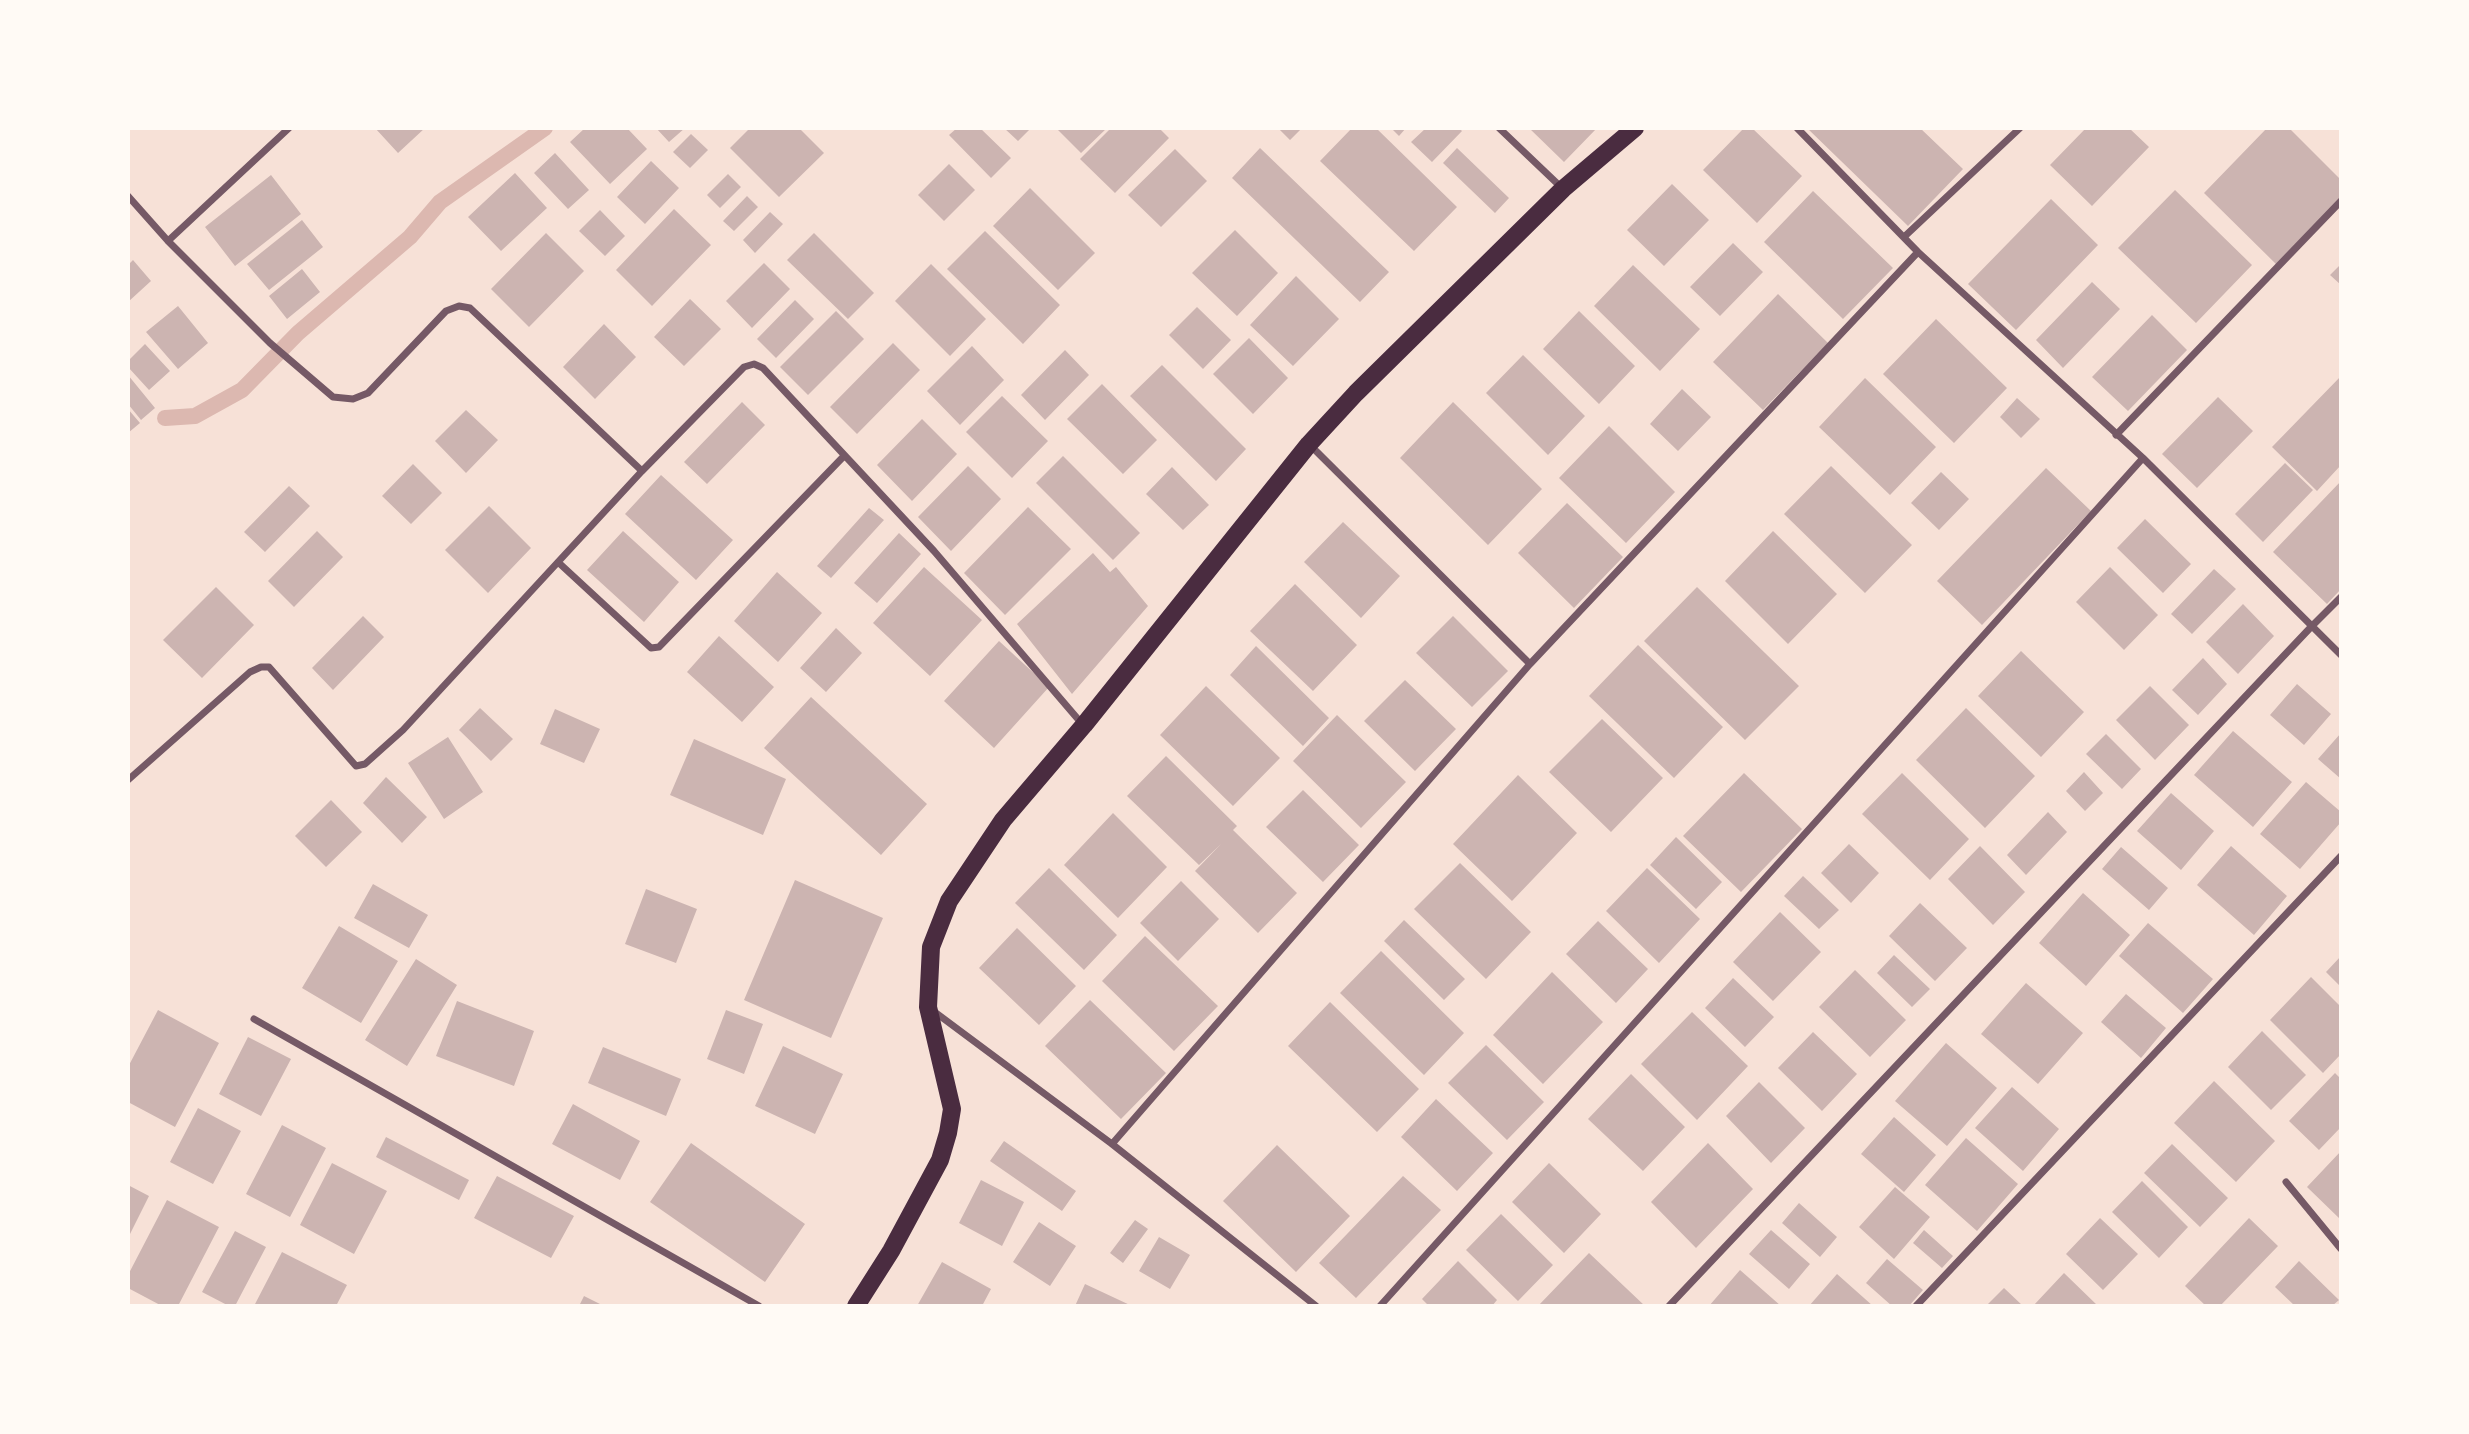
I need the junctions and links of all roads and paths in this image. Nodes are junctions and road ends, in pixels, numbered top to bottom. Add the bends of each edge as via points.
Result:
1 (289, 128) edge
2 (1499, 128) edge
3 (1635, 128) edge
4 (1797, 128) edge
5 (2020, 128) edge
6 (1563, 189) junction
7 (128, 196) edge
8 (2341, 201) edge
9 (1904, 237) junction
10 (168, 241) junction
11 (1918, 252) junction
12 (2116, 435) junction
13 (1309, 444) junction
14 (844, 456) junction
15 (2143, 458) junction
16 (642, 471) junction
17 (559, 563) junction
18 (2341, 597) edge
19 (2311, 627) junction
20 (2341, 655) edge
21 (1530, 664) junction
22 (1084, 725) junction
23 (128, 780) edge
24 (2341, 856) edge
25 (928, 1007) junction
26 (254, 1019) dead end
27 (1112, 1144) junction
28 (2286, 1182) dead end
29 (2341, 1249) edge
30 (759, 1306) edge
31 (856, 1306) edge
32 (1316, 1306) edge
33 (1380, 1306) edge
34 (1670, 1306) edge
35 (1916, 1306) edge

1 - 10 street
2 - 6 street
3 - 6 main road
4 - 9 street
5 - 9 street
6 - 13 main road
7 - 10 street
8 - 12 street
9 - 11 street
10 - 16 street via 270,343 333,397 353,399 368,393 446,311 470,307
11 - 12 street
11 - 21 street
12 - 15 street
13 - 21 street
13 - 22 main road
14 - 16 street via 763,368 754,364 744,367
14 - 17 street via 659,647 651,648
14 - 22 street via 934,551
15 - 19 street
15 - 33 street
16 - 17 street
17 - 23 street via 403,730 365,764 356,766 269,667 261,667
18 - 19 street
19 - 20 street
19 - 34 street
21 - 27 street
22 - 25 main road via 1003,820 949,901 931,947
24 - 35 street
25 - 27 street
25 - 31 main road via 952,1109 948,1133 940,1160
26 - 30 street
27 - 32 street
28 - 29 street

